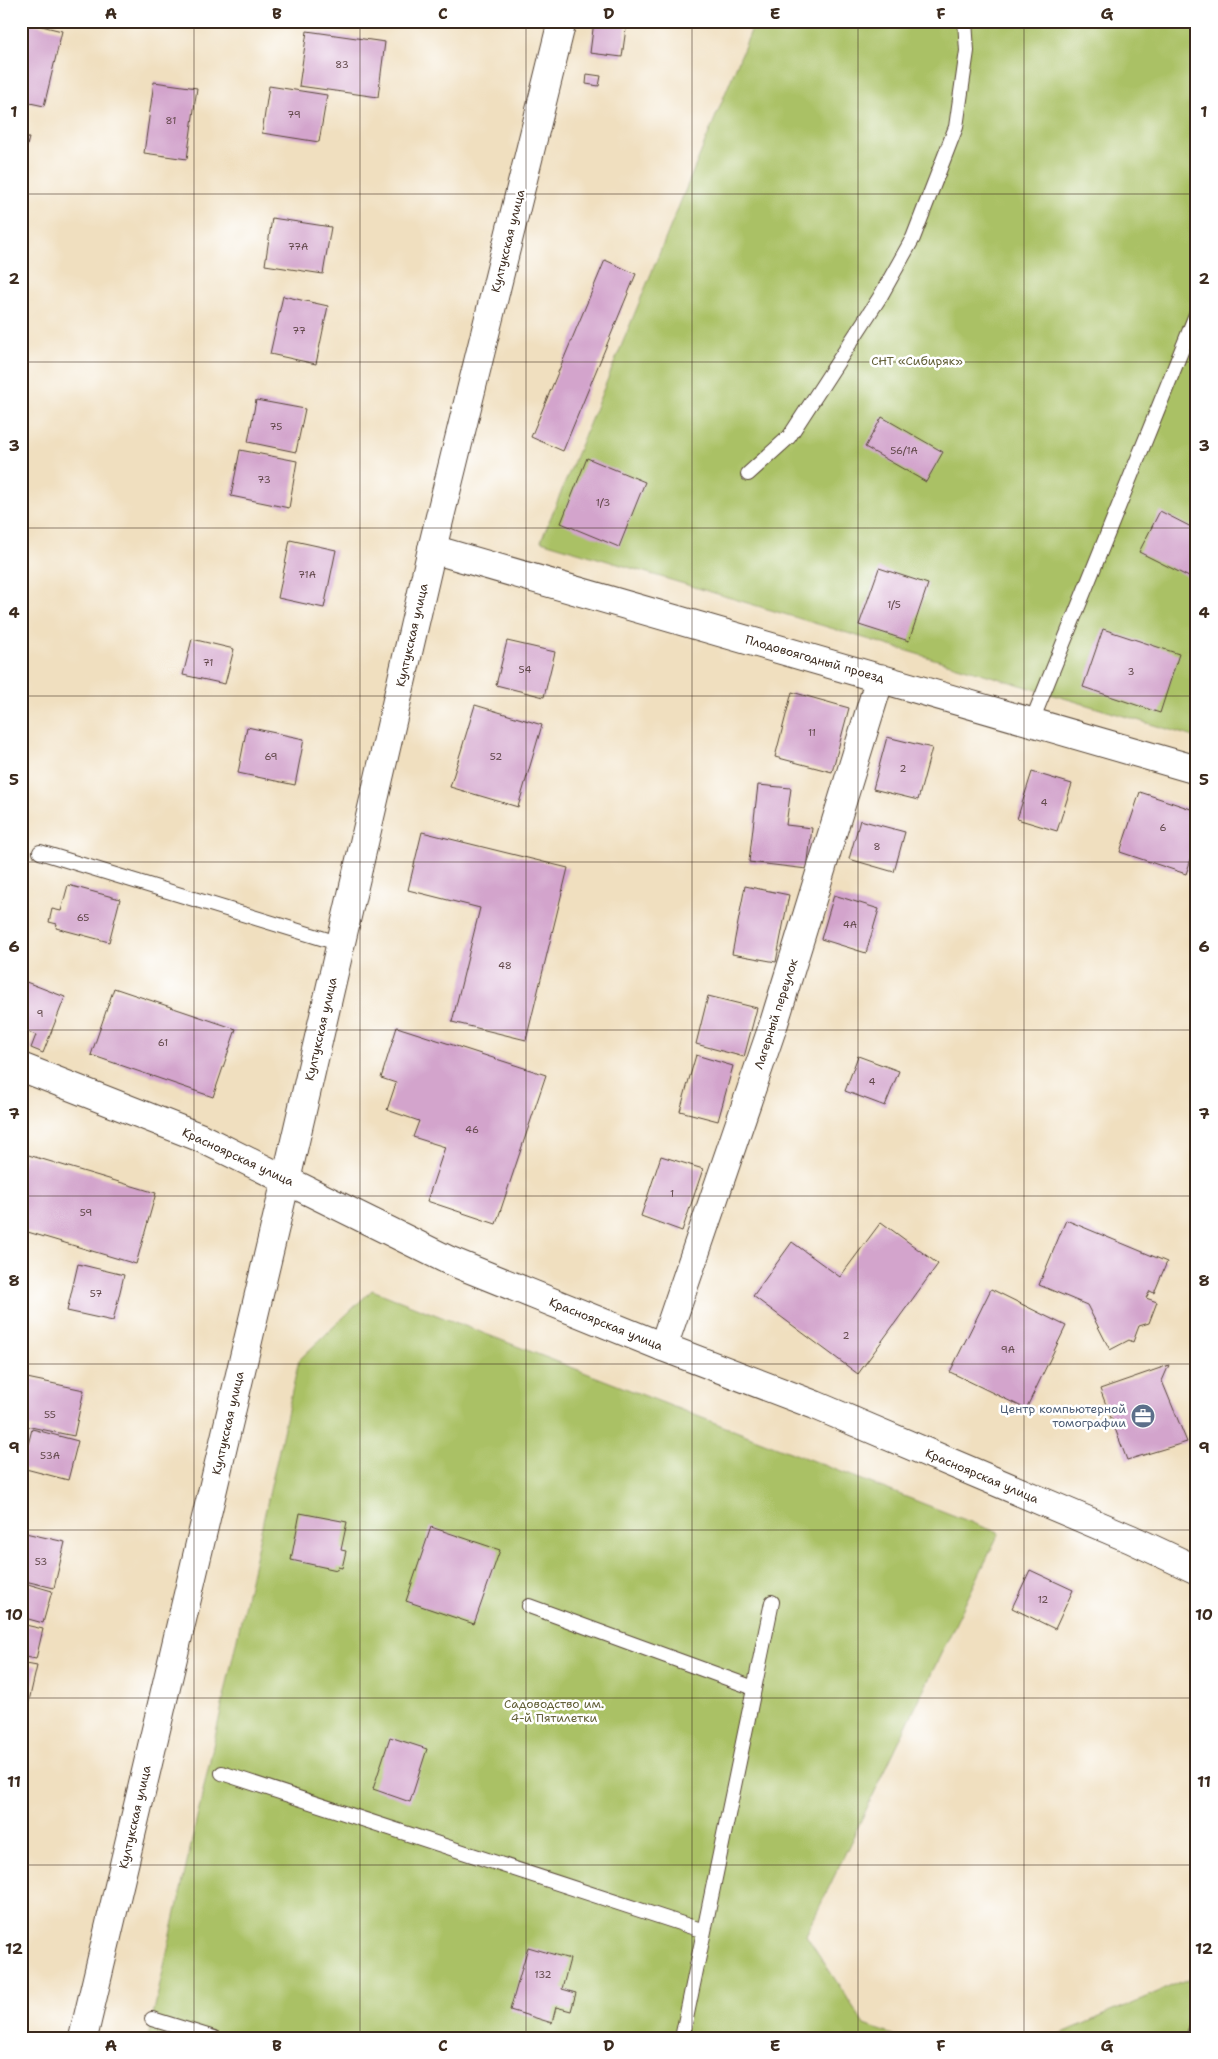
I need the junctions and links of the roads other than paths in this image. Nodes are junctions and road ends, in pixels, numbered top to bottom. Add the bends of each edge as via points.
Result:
1 (562, 21) edge
2 (965, 21) edge
3 (1197, 312) edge
4 (748, 474) dead end
5 (432, 549) junction
6 (880, 678) junction
7 (1032, 721) junction
8 (1197, 770) edge
9 (40, 852) dead end
10 (341, 944) junction
11 (21, 1067) edge
12 (286, 1180) junction
13 (663, 1347) junction
14 (1197, 1570) edge
15 (772, 1602) dead end
16 (529, 1606) dead end
17 (754, 1688) junction
18 (222, 1773) dead end
19 (704, 1931) junction
20 (152, 2018) dead end
21 (1197, 2026) edge
22 (83, 2038) edge
23 (214, 2038) edge
24 (682, 2038) edge
25 (1193, 2038) edge

1 - 5 street, Култукская улица
2 - 4 lane via 967,51 956,127 913,238 880,297 789,436
3 - 7 lane
5 - 6 street, Плодовоягодный проезд
5 - 10 street, Култукская улица
6 - 7 street, Плодовоягодный проезд
6 - 13 street, Лагерный переулок via 774,1023
7 - 8 street, Плодовоягодный проезд
9 - 10 lane
10 - 12 street, Култукская улица
11 - 12 street, Красноярская улица via 199,1137
12 - 13 street, Красноярская улица via 448,1260
12 - 22 street, Култукская улица
13 - 14 street, Красноярская улица via 824,1409
15 - 17 lane
16 - 17 lane
17 - 19 lane
18 - 19 lane
19 - 24 lane
20 - 23 lane
21 - 25 lane

